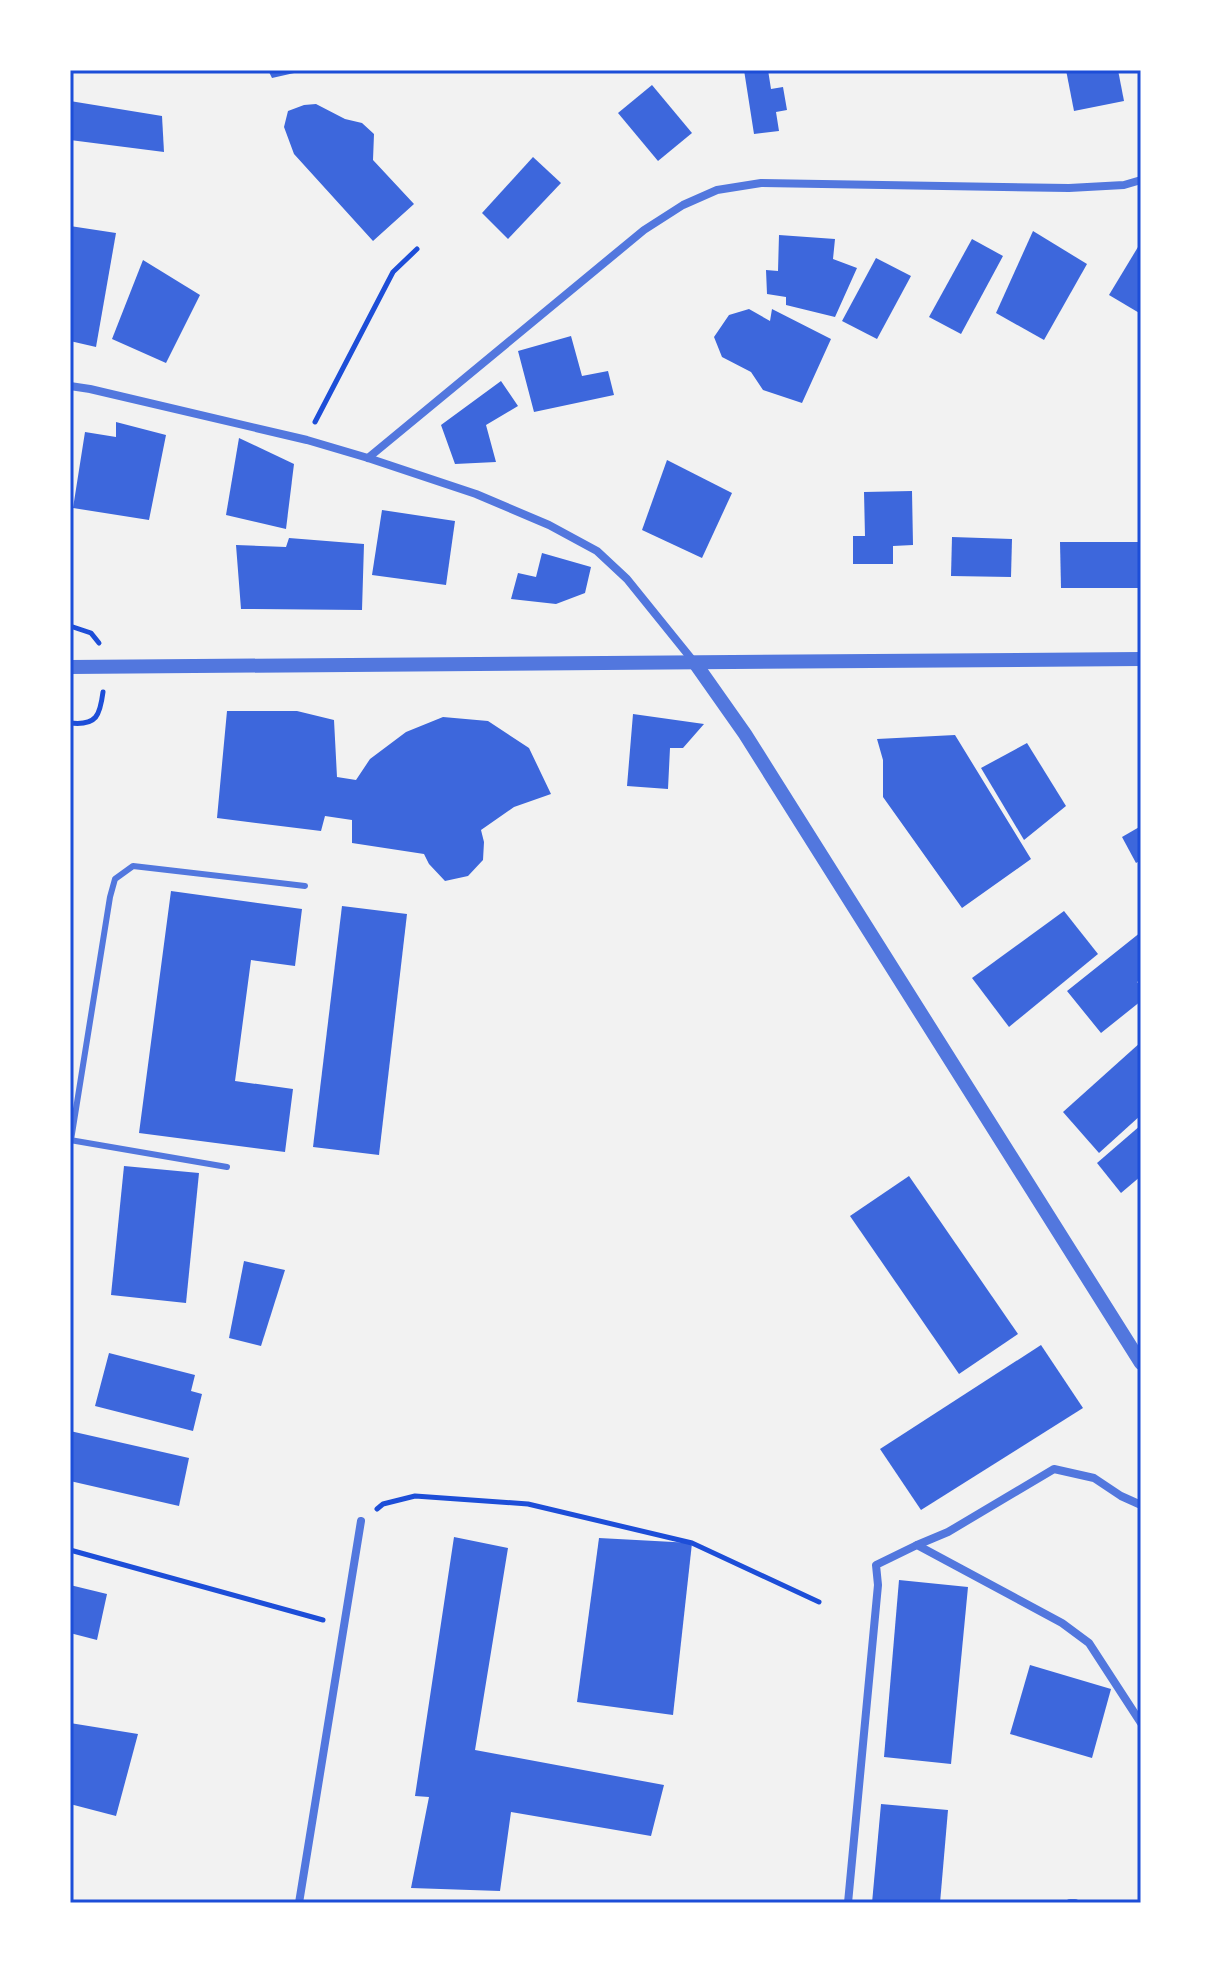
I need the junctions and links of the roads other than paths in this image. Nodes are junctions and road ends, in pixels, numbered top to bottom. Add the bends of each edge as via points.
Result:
1 (1141, 180) edge
2 (70, 386) edge
3 (368, 458) junction
4 (1141, 659) edge
5 (695, 663) junction
6 (70, 667) edge
7 (305, 886) dead end
8 (71, 1140) edge
9 (227, 1167) dead end
10 (1141, 1363) edge
11 (1141, 1505) edge
12 (361, 1521) road end
13 (917, 1545) junction
14 (1141, 1723) edge
15 (299, 1903) edge
16 (848, 1903) edge

1 - 3 street via 1069,188 761,183 717,190 644,230
2 - 3 street
3 - 5 street via 476,494 597,551 627,579
4 - 5 street
5 - 6 street
5 - 10 street via 745,734
7 - 8 lane via 133,866 115,879
8 - 9 lane
11 - 13 street via 1094,1478 1054,1469
12 - 15 street
13 - 14 street via 1062,1623 1089,1643
13 - 16 street via 876,1565

